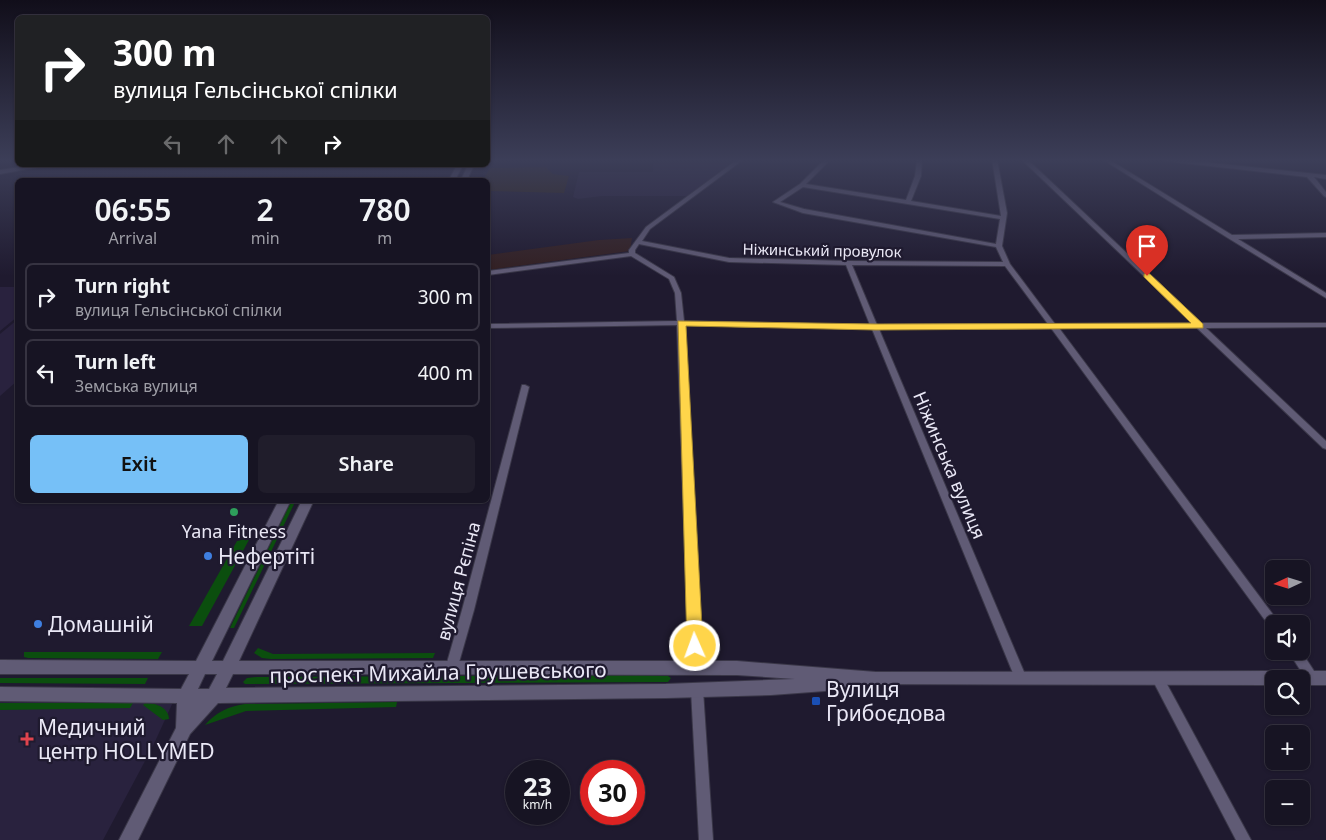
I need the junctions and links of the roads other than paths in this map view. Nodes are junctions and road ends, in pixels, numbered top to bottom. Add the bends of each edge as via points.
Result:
1 (688, 198) edge
2 (782, 198) edge
3 (880, 198) edge
4 (910, 198) edge
5 (1001, 198) edge
6 (1065, 198) edge
7 (1168, 198) edge
8 (908, 203) junction
9 (1004, 218) junction
10 (1326, 235) edge
11 (1230, 237) junction
12 (638, 242) junction
13 (1000, 246) junction
14 (632, 254) junction
15 (848, 264) junction
16 (1007, 264) junction
17 (490, 273) edge
18 (1326, 296) edge
19 (681, 323) junction
20 (1326, 325) edge
21 (490, 326) edge
22 (1052, 326) junction
23 (1199, 326) junction
24 (876, 327) junction
25 (525, 387) dead end
26 (1326, 446) edge
27 (283, 503) edge
28 (307, 503) edge
29 (1267, 615) edge
30 (1302, 660) edge
31 (452, 666) junction
32 (0, 667) edge
33 (200, 668) junction
34 (227, 668) junction
35 (695, 669) junction
36 (1319, 678) edge
37 (876, 679) junction
38 (1021, 679) junction
39 (1158, 679) junction
40 (697, 690) junction
41 (0, 694) edge
42 (186, 696) junction
43 (214, 696) junction
44 (184, 729) junction
45 (128, 840) edge
46 (706, 840) edge
47 (1244, 840) edge

1 - 12 street via 648,228
2 - 13 street via 776,202 803,211
3 - 8 street
4 - 8 street
5 - 9 street
6 - 23 street
7 - 11 street
8 - 9 street
9 - 13 street
10 - 11 street
11 - 18 street
12 - 14 street
12 - 15 street, Ніжинський провулок via 729,260
13 - 16 street
14 - 17 street
14 - 19 street via 672,278 678,293
15 - 16 street, Ніжинський провулок
15 - 24 street, Ніжинська вулиця
16 - 22 street
19 - 21 street
19 - 24 street
19 - 35 street
20 - 23 street
22 - 23 street
22 - 24 street
22 - 29 street
23 - 26 street
24 - 38 street, Ніжинська вулиця
25 - 31 street, вулиця Рєпіна
27 - 33 main road
28 - 34 main road
30 - 36 street
31 - 34 main road, проспект Михайла Грушевського
31 - 35 main road, проспект Михайла Грушевського
32 - 33 main road, проспект Михайла Грушевського
33 - 34 main road, проспект Михайла Грушевського
33 - 42 main road
34 - 43 main road
35 - 37 main road, проспект Михайла Грушевського via 760,669
35 - 40 main road
36 - 39 main road, проспект Михайла Грушевського
37 - 38 main road, проспект Михайла Грушевського
37 - 40 main road, проспект Михайла Грушевського via 814,686
38 - 39 main road, проспект Михайла Грушевського
39 - 47 street
40 - 43 main road, проспект Михайла Грушевського
40 - 46 street
41 - 42 main road, проспект Михайла Грушевського
42 - 43 main road, проспект Михайла Грушевського
42 - 44 main road
43 - 44 main road
44 - 45 main road

